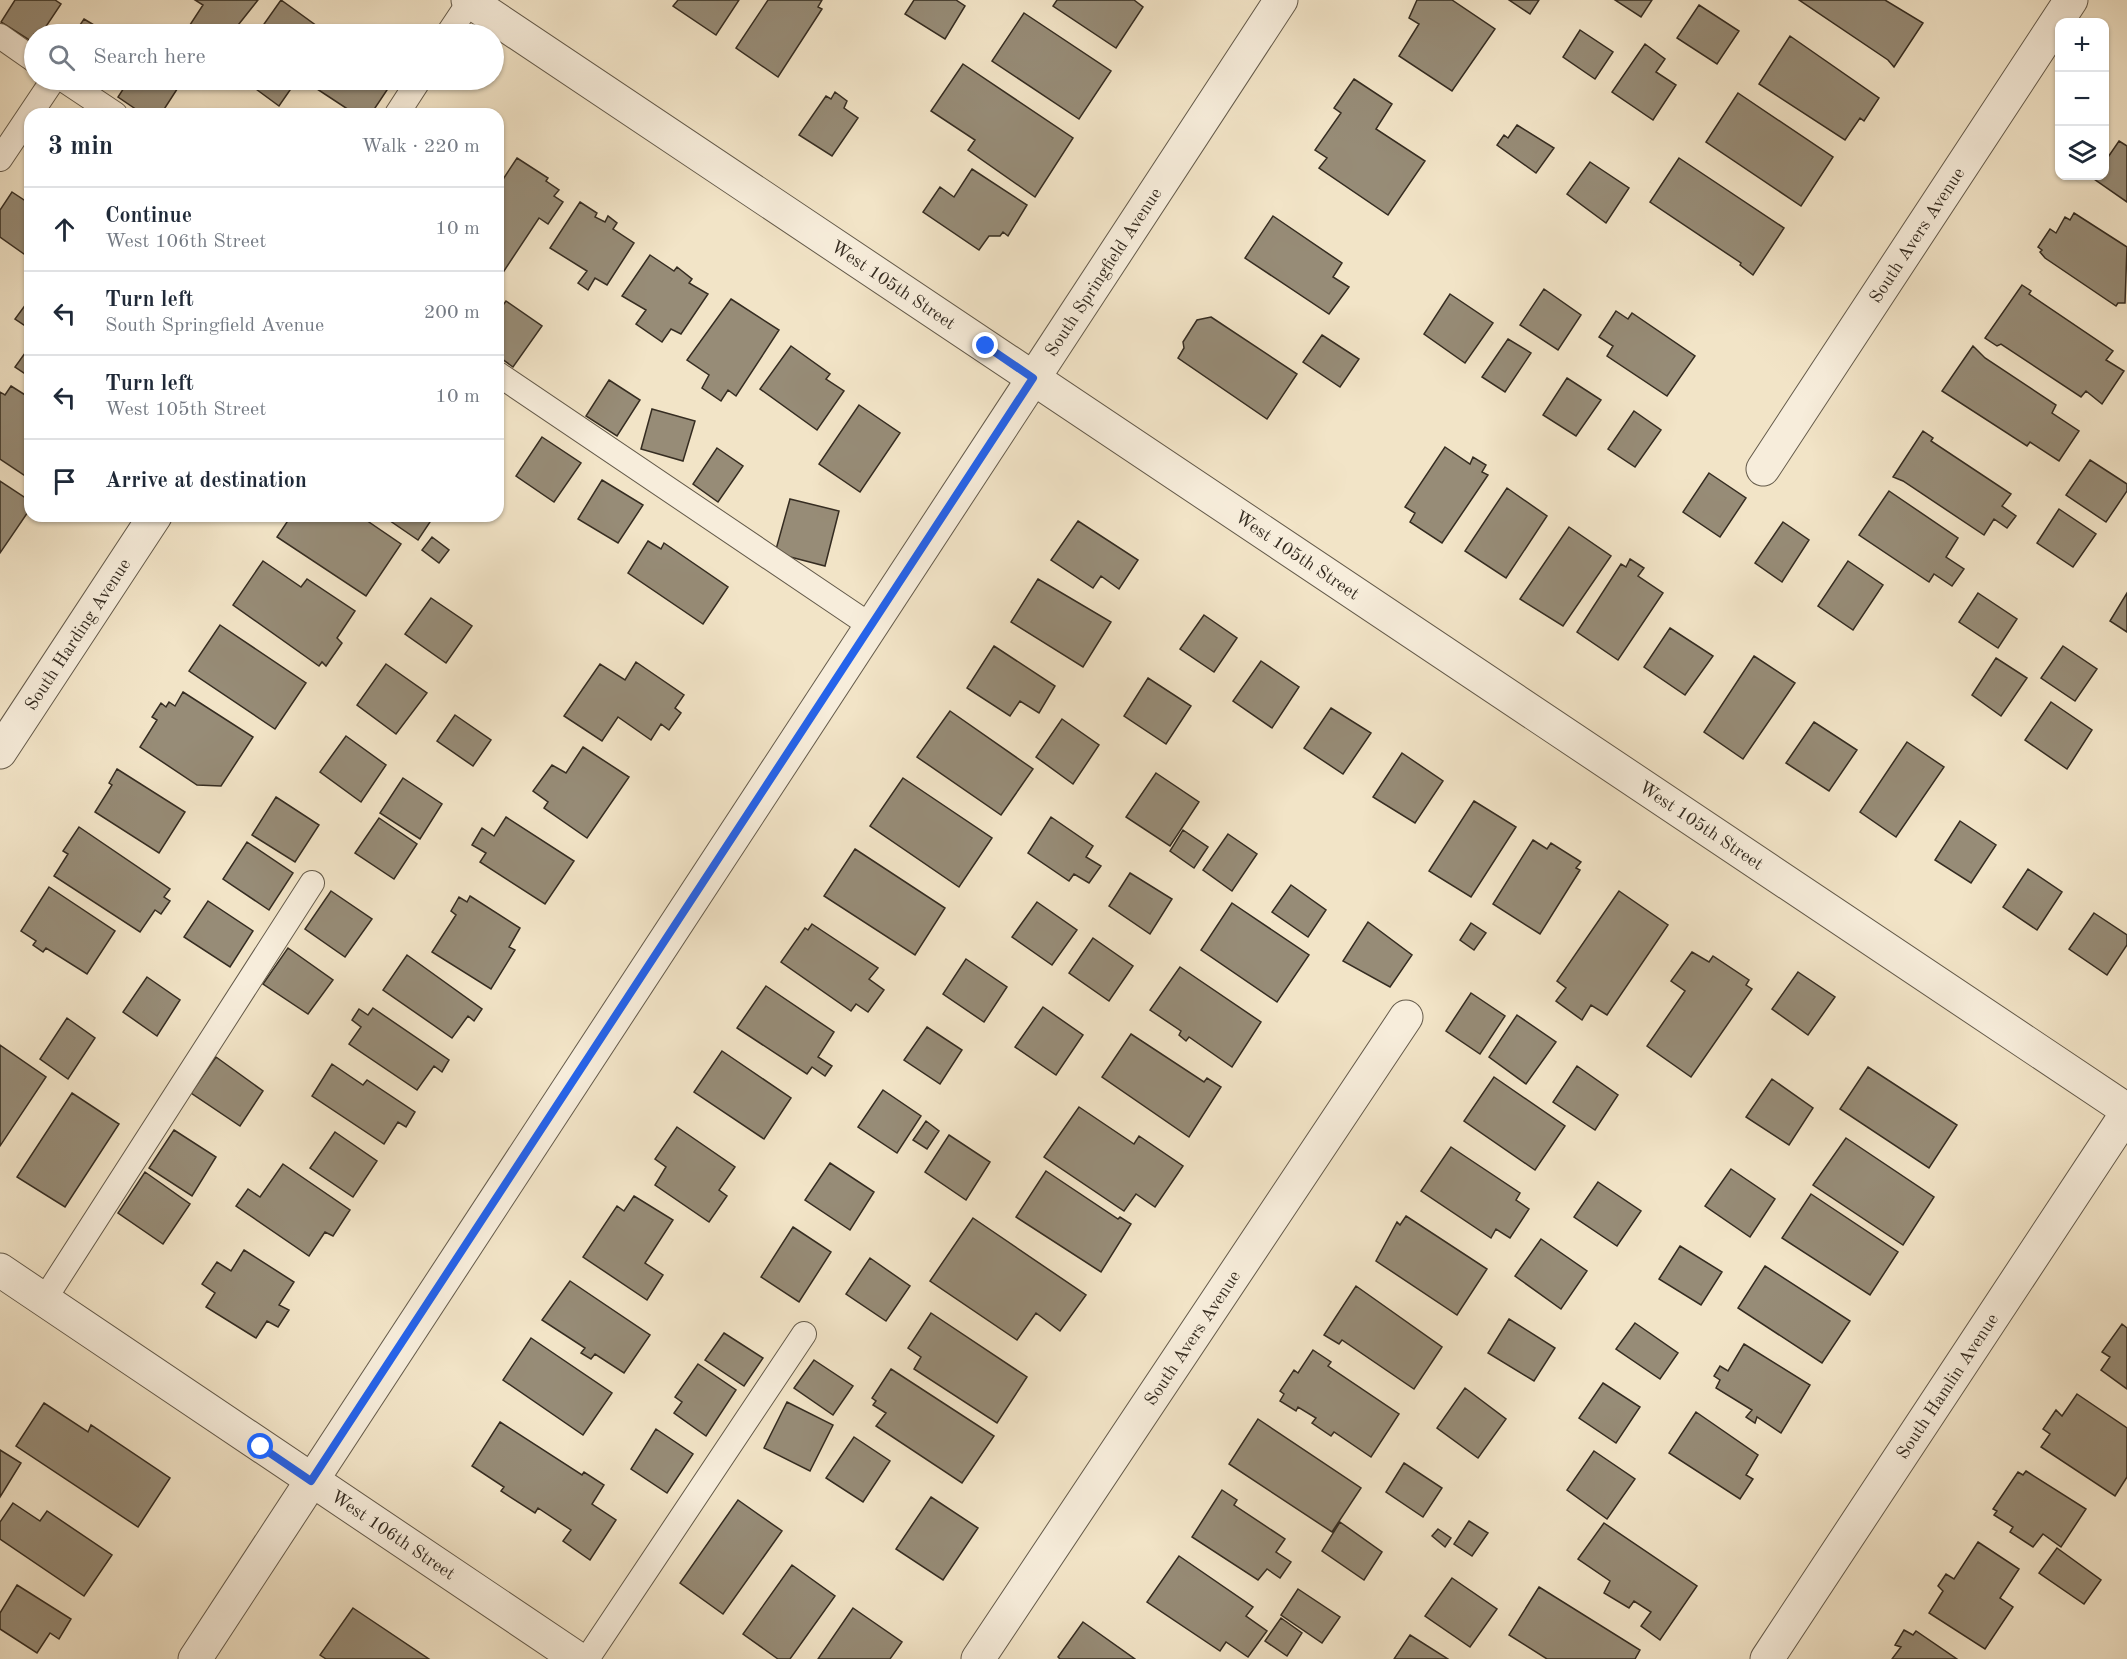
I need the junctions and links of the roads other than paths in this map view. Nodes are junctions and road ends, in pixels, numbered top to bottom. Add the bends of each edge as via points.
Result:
1 (469, 0) edge
2 (1281, 0) edge
3 (2071, 0) edge
4 (454, 24) edge
5 (0, 36) edge
6 (24, 53) edge
7 (46, 90) edge
8 (79, 90) edge
9 (413, 90) edge
10 (34, 108) edge
11 (106, 108) edge
12 (401, 108) edge
13 (24, 123) edge
14 (0, 159) edge
15 (504, 378) edge
16 (1033, 378) junction
17 (1763, 469) dead end
18 (151, 522) edge
19 (871, 626) junction
20 (0, 753) edge
21 (312, 883) dead end
22 (1406, 1017) dead end
23 (2127, 1111) edge
24 (0, 1270) edge
25 (44, 1300) junction
26 (804, 1334) dead end
27 (311, 1481) junction
28 (195, 1659) edge
29 (578, 1659) edge
30 (587, 1659) edge
31 (978, 1659) edge
32 (1767, 1659) edge

1 - 4 lane
1 - 16 street, West 105th Street
2 - 16 street, South Springfield Avenue
3 - 17 street, South Avers Avenue
5 - 6 lane
7 - 10 lane
8 - 11 lane
9 - 12 lane
13 - 14 lane
15 - 19 lane
16 - 19 street, South Springfield Avenue
16 - 23 street, West 105th Street
18 - 20 street, South Harding Avenue
19 - 27 street, South Springfield Avenue
21 - 25 lane
22 - 31 street, South Avers Avenue
23 - 32 street, South Hamlin Avenue
24 - 25 street, West 106th Street
25 - 27 street, West 106th Street
26 - 30 lane
27 - 28 street, South Springfield Avenue
27 - 29 street, West 106th Street

